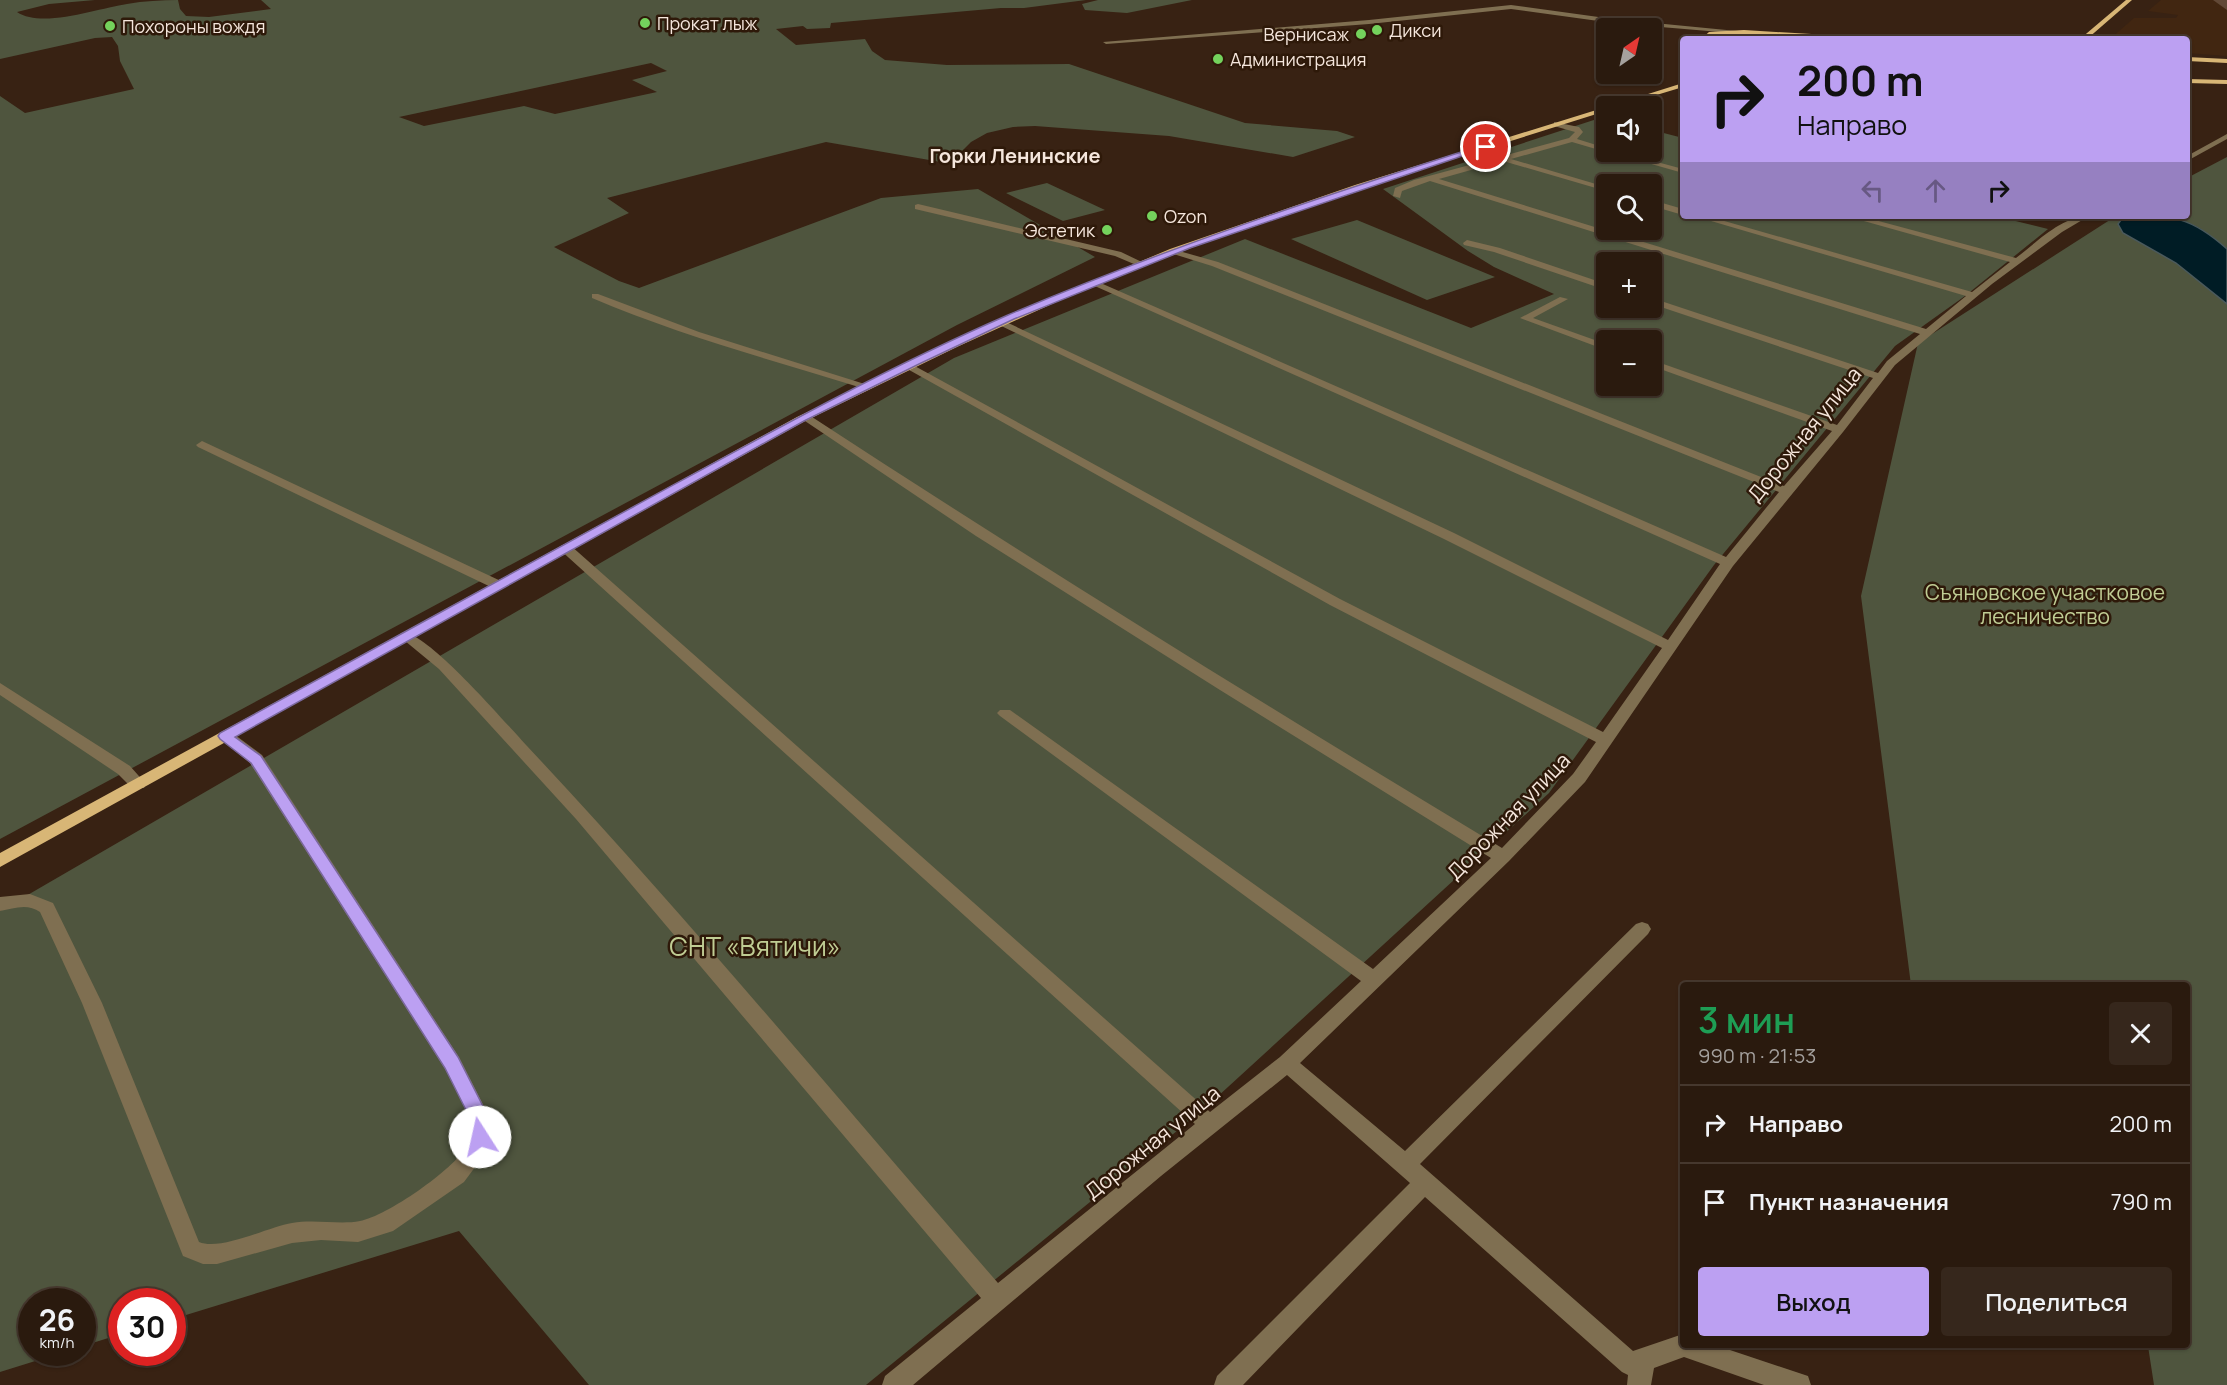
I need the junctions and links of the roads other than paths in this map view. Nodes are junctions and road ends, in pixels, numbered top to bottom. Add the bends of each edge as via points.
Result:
1 (2129, 0) edge
2 (1596, 19) edge
3 (1662, 25) edge
4 (1662, 32) edge
5 (1744, 32) junction
6 (1673, 34) dead end
7 (1707, 36) edge
8 (1811, 36) edge
9 (2087, 36) edge
10 (1106, 42) dead end
11 (2190, 59) edge
12 (2227, 63) edge
13 (2190, 81) edge
14 (2227, 82) edge
15 (1680, 86) edge
16 (1647, 96) edge
17 (1596, 112) edge
18 (1557, 124) junction
19 (2227, 136) edge
20 (1572, 140) junction
21 (1596, 147) edge
22 (2190, 157) edge
23 (1500, 158) junction
24 (1650, 162) edge
25 (1680, 170) edge
26 (1429, 178) junction
27 (1596, 186) edge
28 (1397, 196) dead end
29 (1662, 205) edge
30 (918, 207) dead end
31 (1680, 211) edge
32 (1708, 219) edge
33 (1861, 219) edge
34 (2079, 219) edge
35 (1467, 243) dead end
36 (1172, 252) junction
37 (2017, 261) junction
38 (1141, 264) junction
39 (1093, 283) junction
40 (1596, 283) edge
41 (1973, 295) junction
42 (595, 296) dead end
43 (1563, 299) dead end
44 (1662, 305) edge
45 (1000, 323) junction
46 (1927, 333) junction
47 (1596, 343) edge
48 (907, 366) junction
49 (1662, 367) edge
50 (1880, 377) junction
51 (866, 386) junction
52 (805, 417) junction
53 (1839, 430) junction
54 (202, 445) dead end
55 (1786, 491) junction
56 (565, 548) junction
57 (1728, 563) junction
58 (498, 585) junction
59 (406, 636) junction
60 (1669, 646) junction
61 (0, 688) edge
62 (1005, 713) dead end
63 (225, 736) junction
64 (1605, 740) junction
65 (138, 784) junction
66 (1503, 857) junction
67 (0, 861) edge
68 (0, 904) edge
69 (1642, 929) dead end
70 (1374, 980) junction
71 (1287, 1063) junction
72 (1209, 1124) junction
73 (1406, 1164) junction
74 (1424, 1183) junction
75 (997, 1299) junction
76 (1680, 1347) edge
77 (1690, 1348) edge
78 (1643, 1359) junction
79 (894, 1385) edge
80 (1226, 1385) edge
81 (1639, 1385) edge
82 (1799, 1385) edge

1 - 9 main road
2 - 10 street via 1511,8
3 - 5 street
4 - 6 street
5 - 7 main road
5 - 8 main road
11 - 12 main road
13 - 14 main road
15 - 16 main road
17 - 18 main road
18 - 20 street via 1579,132
18 - 36 main road via 1330,196
19 - 22 street
20 - 21 street
20 - 23 street
23 - 26 street
23 - 27 street
24 - 25 street
26 - 28 street via 1398,190
26 - 46 street
29 - 31 street
30 - 38 street via 1118,254
32 - 41 street
33 - 37 street
34 - 37 street, Дорожная улица
35 - 40 street
36 - 38 main road
36 - 55 street via 1225,268
37 - 41 street, Дорожная улица
38 - 39 main road
39 - 45 main road
39 - 57 street
41 - 46 street, Дорожная улица
42 - 51 street via 721,342
43 - 47 street via 1525,318
44 - 50 street
45 - 48 main road
45 - 60 street via 1449,536
46 - 50 street, Дорожная улица
48 - 51 main road
48 - 64 street via 1335,602
49 - 53 street
50 - 53 street, Дорожная улица
51 - 52 main road
52 - 56 main road
52 - 66 street via 1049,576
53 - 55 street, Дорожная улица
54 - 58 street
55 - 57 street, Дорожная улица
56 - 58 main road
56 - 72 street
57 - 60 street, Дорожная улица
58 - 59 main road
59 - 63 main road
59 - 75 street via 444,666 582,815
60 - 64 street, Дорожная улица
61 - 65 street via 124,770
62 - 70 street
63 - 65 main road
63 - 68 street via 256,759 452,1063 483,1124 477,1149 456,1175 385,1224 358,1232 292,1233 217,1254 191,1249 92,1002 47,908 39,901
64 - 66 street, Дорожная улица via 1579,778
65 - 67 main road
66 - 70 street, Дорожная улица
69 - 73 street
70 - 71 street, Дорожная улица
71 - 72 street, Дорожная улица
71 - 73 street
72 - 75 street, Дорожная улица
73 - 74 street
74 - 78 street via 1630,1364
74 - 80 street
75 - 79 street, Дорожная улица
76 - 78 street
77 - 82 street
78 - 81 street

